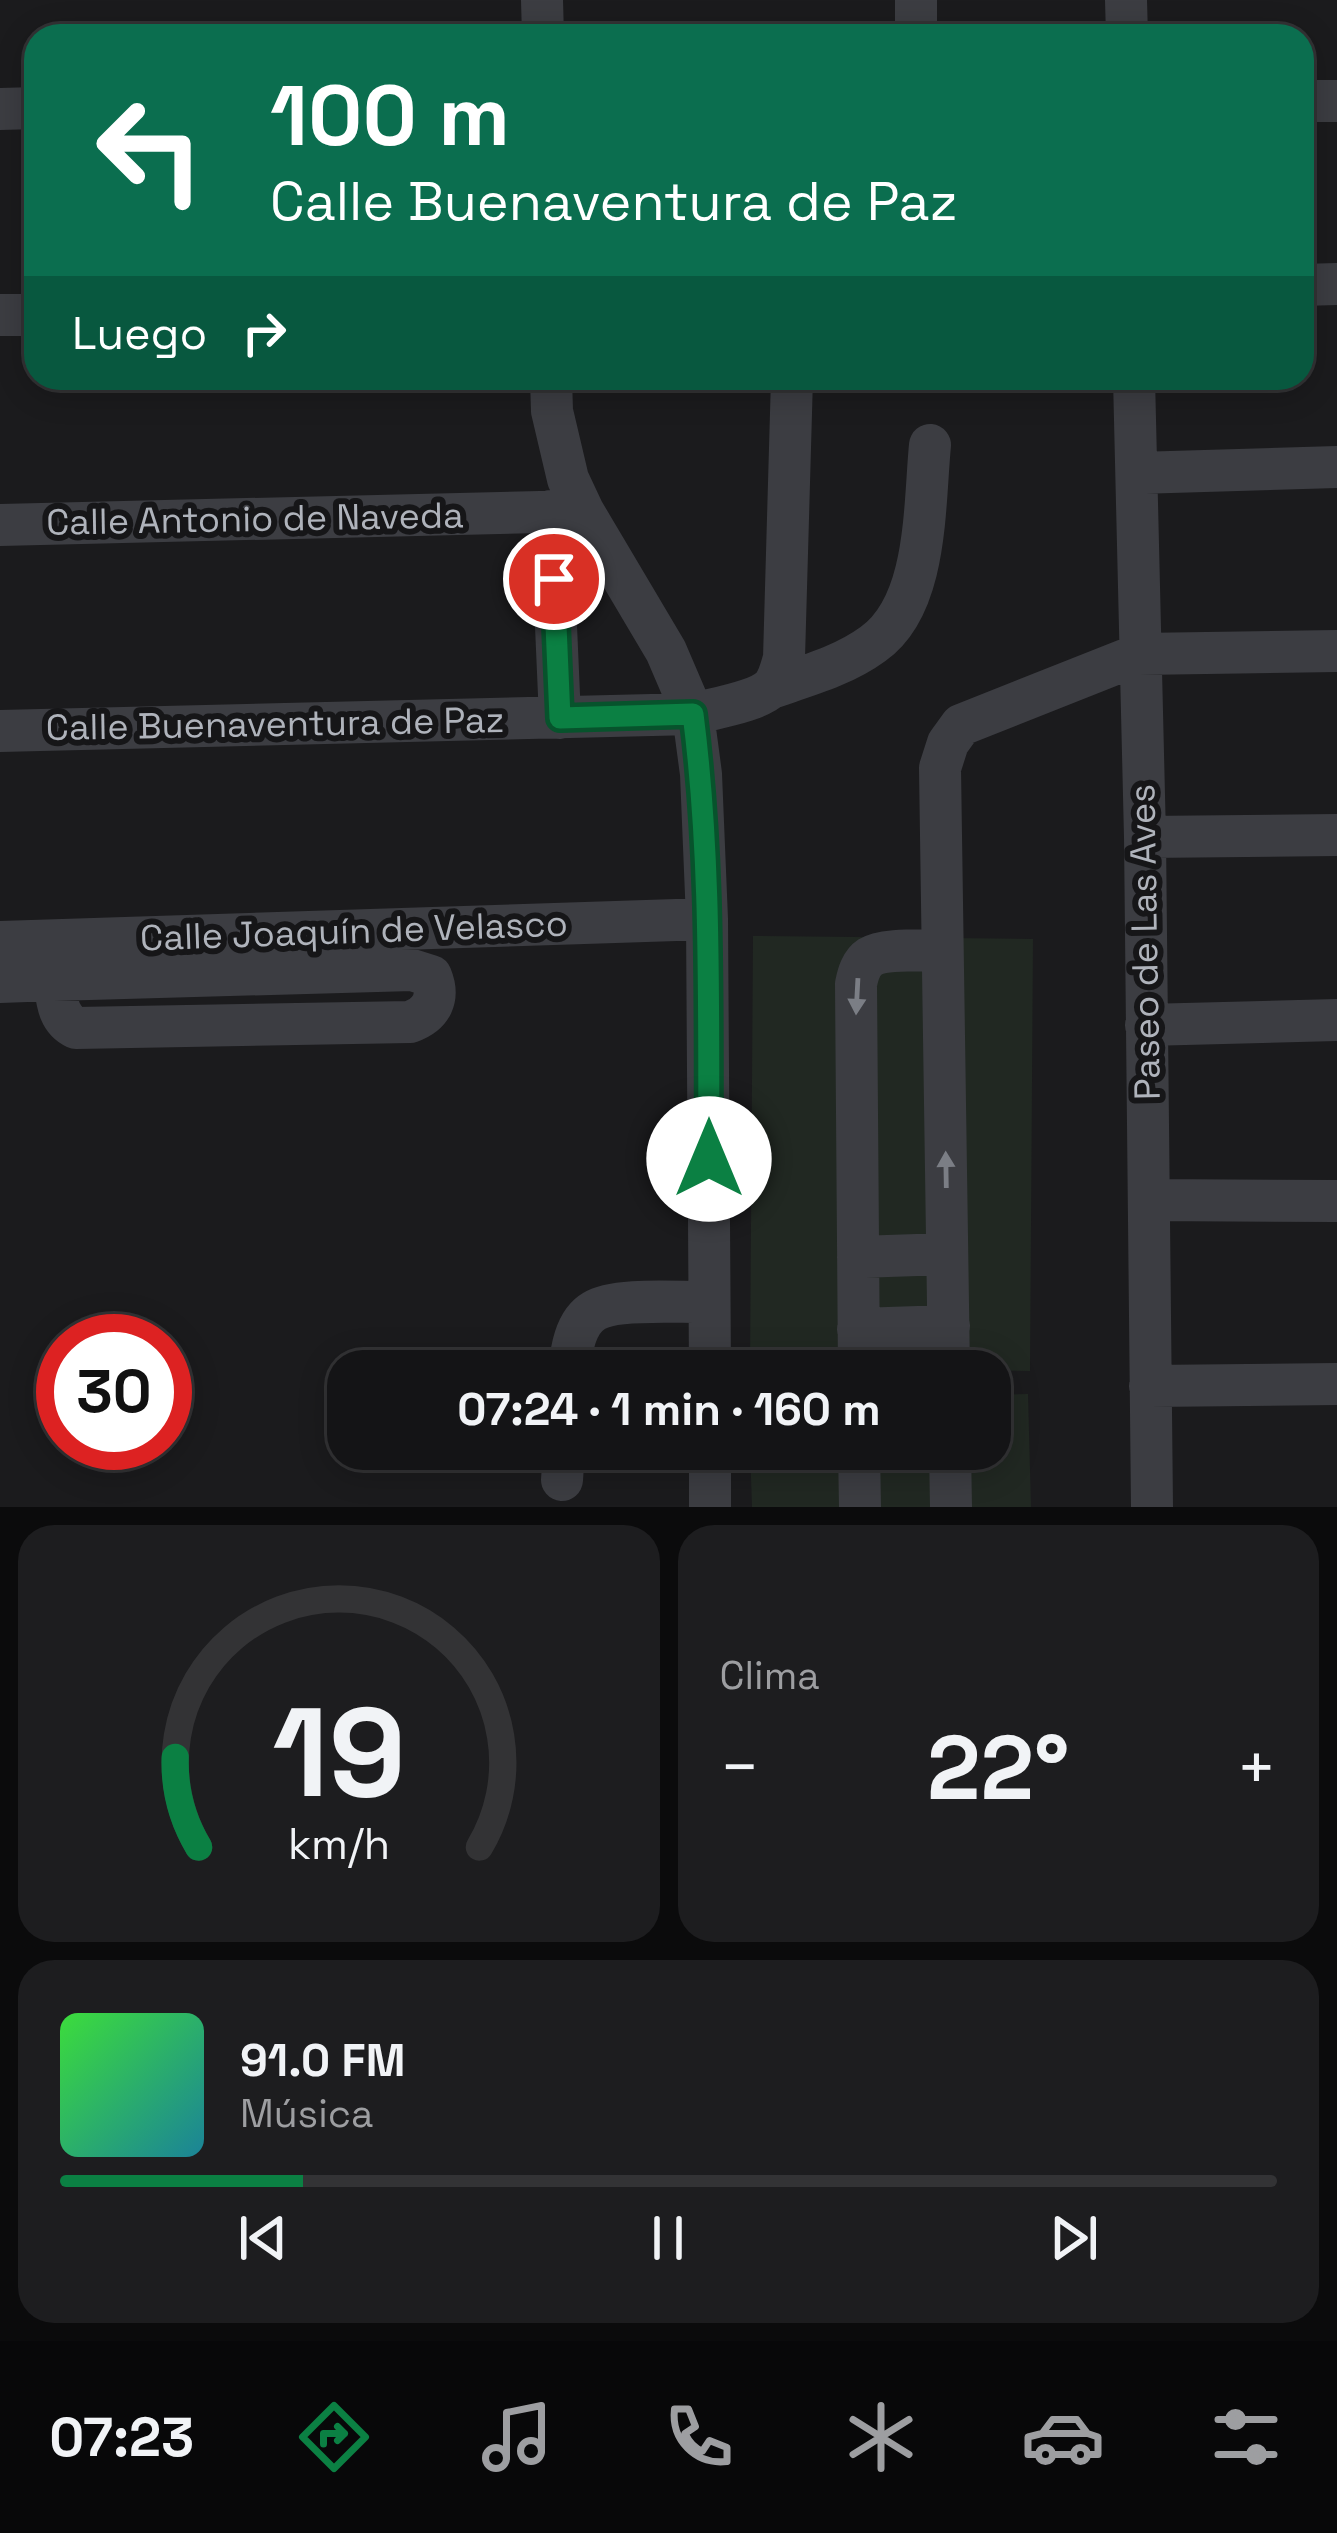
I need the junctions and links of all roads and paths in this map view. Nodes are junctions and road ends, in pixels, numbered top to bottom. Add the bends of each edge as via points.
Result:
1 (551, 390) edge
2 (792, 390) edge
3 (1134, 390) edge
4 (930, 446) dead end
5 (1337, 466) edge
6 (1137, 473) junction
7 (567, 511) junction
8 (0, 525) edge
9 (1337, 651) edge
10 (1140, 654) junction
11 (771, 688) junction
12 (693, 714) junction
13 (560, 718) junction
14 (0, 730) edge
15 (1337, 835) edge
16 (1145, 837) junction
17 (707, 919) junction
18 (0, 942) edge
19 (942, 950) junction
20 (54, 980) junction
21 (0, 982) edge
22 (1337, 1020) edge
23 (1146, 1025) junction
24 (1149, 1200) junction
25 (1337, 1201) edge
26 (947, 1254) junction
27 (858, 1257) junction
28 (709, 1302) junction
29 (949, 1326) junction
30 (573, 1350) edge
31 (710, 1350) edge
32 (858, 1350) edge
33 (949, 1350) edge
34 (1337, 1384) edge
35 (1150, 1386) junction
36 (710, 1470) edge
37 (859, 1470) edge
38 (950, 1470) edge
39 (710, 1507) edge
40 (860, 1507) edge
41 (951, 1507) edge
42 (1152, 1507) edge

1 - 7 street
2 - 11 street via 784,658
3 - 6 street, Paseo de Las Aves
4 - 11 street, Calle Buenaventura de Paz via 918,569 903,610 861,652
5 - 6 street
6 - 10 street, Paseo de Las Aves
7 - 8 street, Calle Antonio de Naveda
7 - 12 street via 666,651
7 - 13 street
9 - 10 street
10 - 16 street, Paseo de Las Aves
10 - 19 street via 982,715 948,742 940,768
11 - 12 street, Calle Buenaventura de Paz
12 - 13 street, Calle Buenaventura de Paz
12 - 17 street
13 - 14 street, Calle Buenaventura de Paz
15 - 16 street
16 - 23 street, Paseo de Las Aves
17 - 18 street, Calle Joaquín de Velasco
17 - 28 street
26 -> 19 street
19 -> 27 street via 881,953 860,969
20 - 20 street via 412,970 430,976 434,1003 410,1022 76,1028 61,1015
20 - 21 street
22 - 23 street
23 - 24 street, Paseo de Las Aves
24 - 25 street
24 - 35 street, Paseo de Las Aves
26 - 27 street
26 - 29 street
27 - 32 street
28 - 30 street via 592,1311
28 - 31 street
29 - 32 street
29 - 33 street
34 - 35 street
35 - 42 street, Paseo de Las Aves
36 - 39 street
37 - 40 street
38 - 41 street

